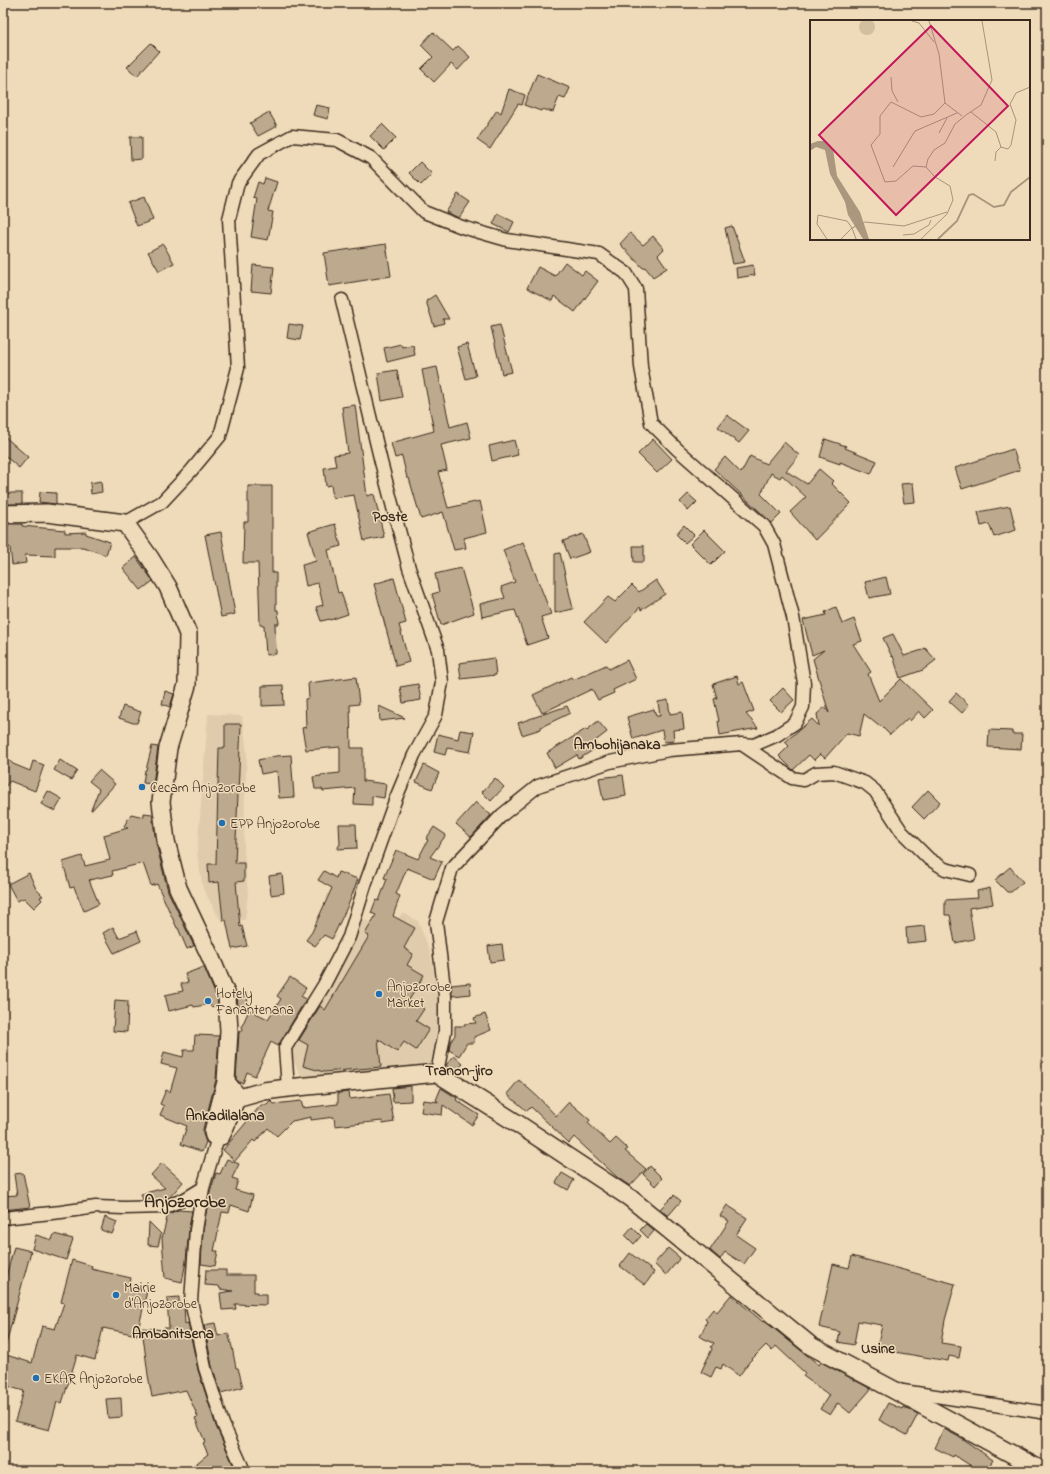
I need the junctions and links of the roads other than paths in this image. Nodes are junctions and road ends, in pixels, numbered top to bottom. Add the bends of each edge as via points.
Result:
1 (342, 300) dead end
2 (3, 514) edge
3 (125, 522) junction
4 (742, 744) junction
5 (970, 875) dead end
6 (437, 1073) junction
7 (226, 1082) junction
8 (288, 1088) junction
9 (236, 1100) junction
10 (218, 1137) junction
11 (203, 1188) junction
12 (3, 1218) edge
13 (894, 1390) junction
14 (1047, 1414) edge
15 (244, 1471) edge
16 (1042, 1471) edge

1 - 8 street via 407,560 438,650 442,682 436,715 414,755 396,798 349,937 324,985 285,1048
2 - 3 street via 47,513
3 - 4 street via 162,502 220,436 238,368 229,219 238,183 259,154 292,136 338,140 371,158 424,212 462,227 507,240 599,254 626,273 636,289 641,367 651,423 764,526 774,544 793,617 804,684 803,708 795,723 778,735 754,745
3 - 7 street via 168,587 188,634 187,686 168,748 161,802 166,841 178,888 227,996 229,1031
4 - 5 street via 792,778 804,780 816,773 834,772 865,783 875,791 902,832 929,859 945,869
4 - 6 street via 661,752 610,762 538,786 502,815 452,868 436,922 445,996 445,1031
6 - 8 street
6 - 13 street via 630,1198 811,1346
7 - 9 street via 235,1093
7 - 10 street via 213,1132 214,1136
8 - 9 street via 264,1091
9 - 10 street via 223,1132
10 - 11 street
11 - 12 street via 165,1207 96,1207
11 - 15 street via 196,1230 191,1301 205,1368 222,1424
13 - 14 street
13 - 16 street

